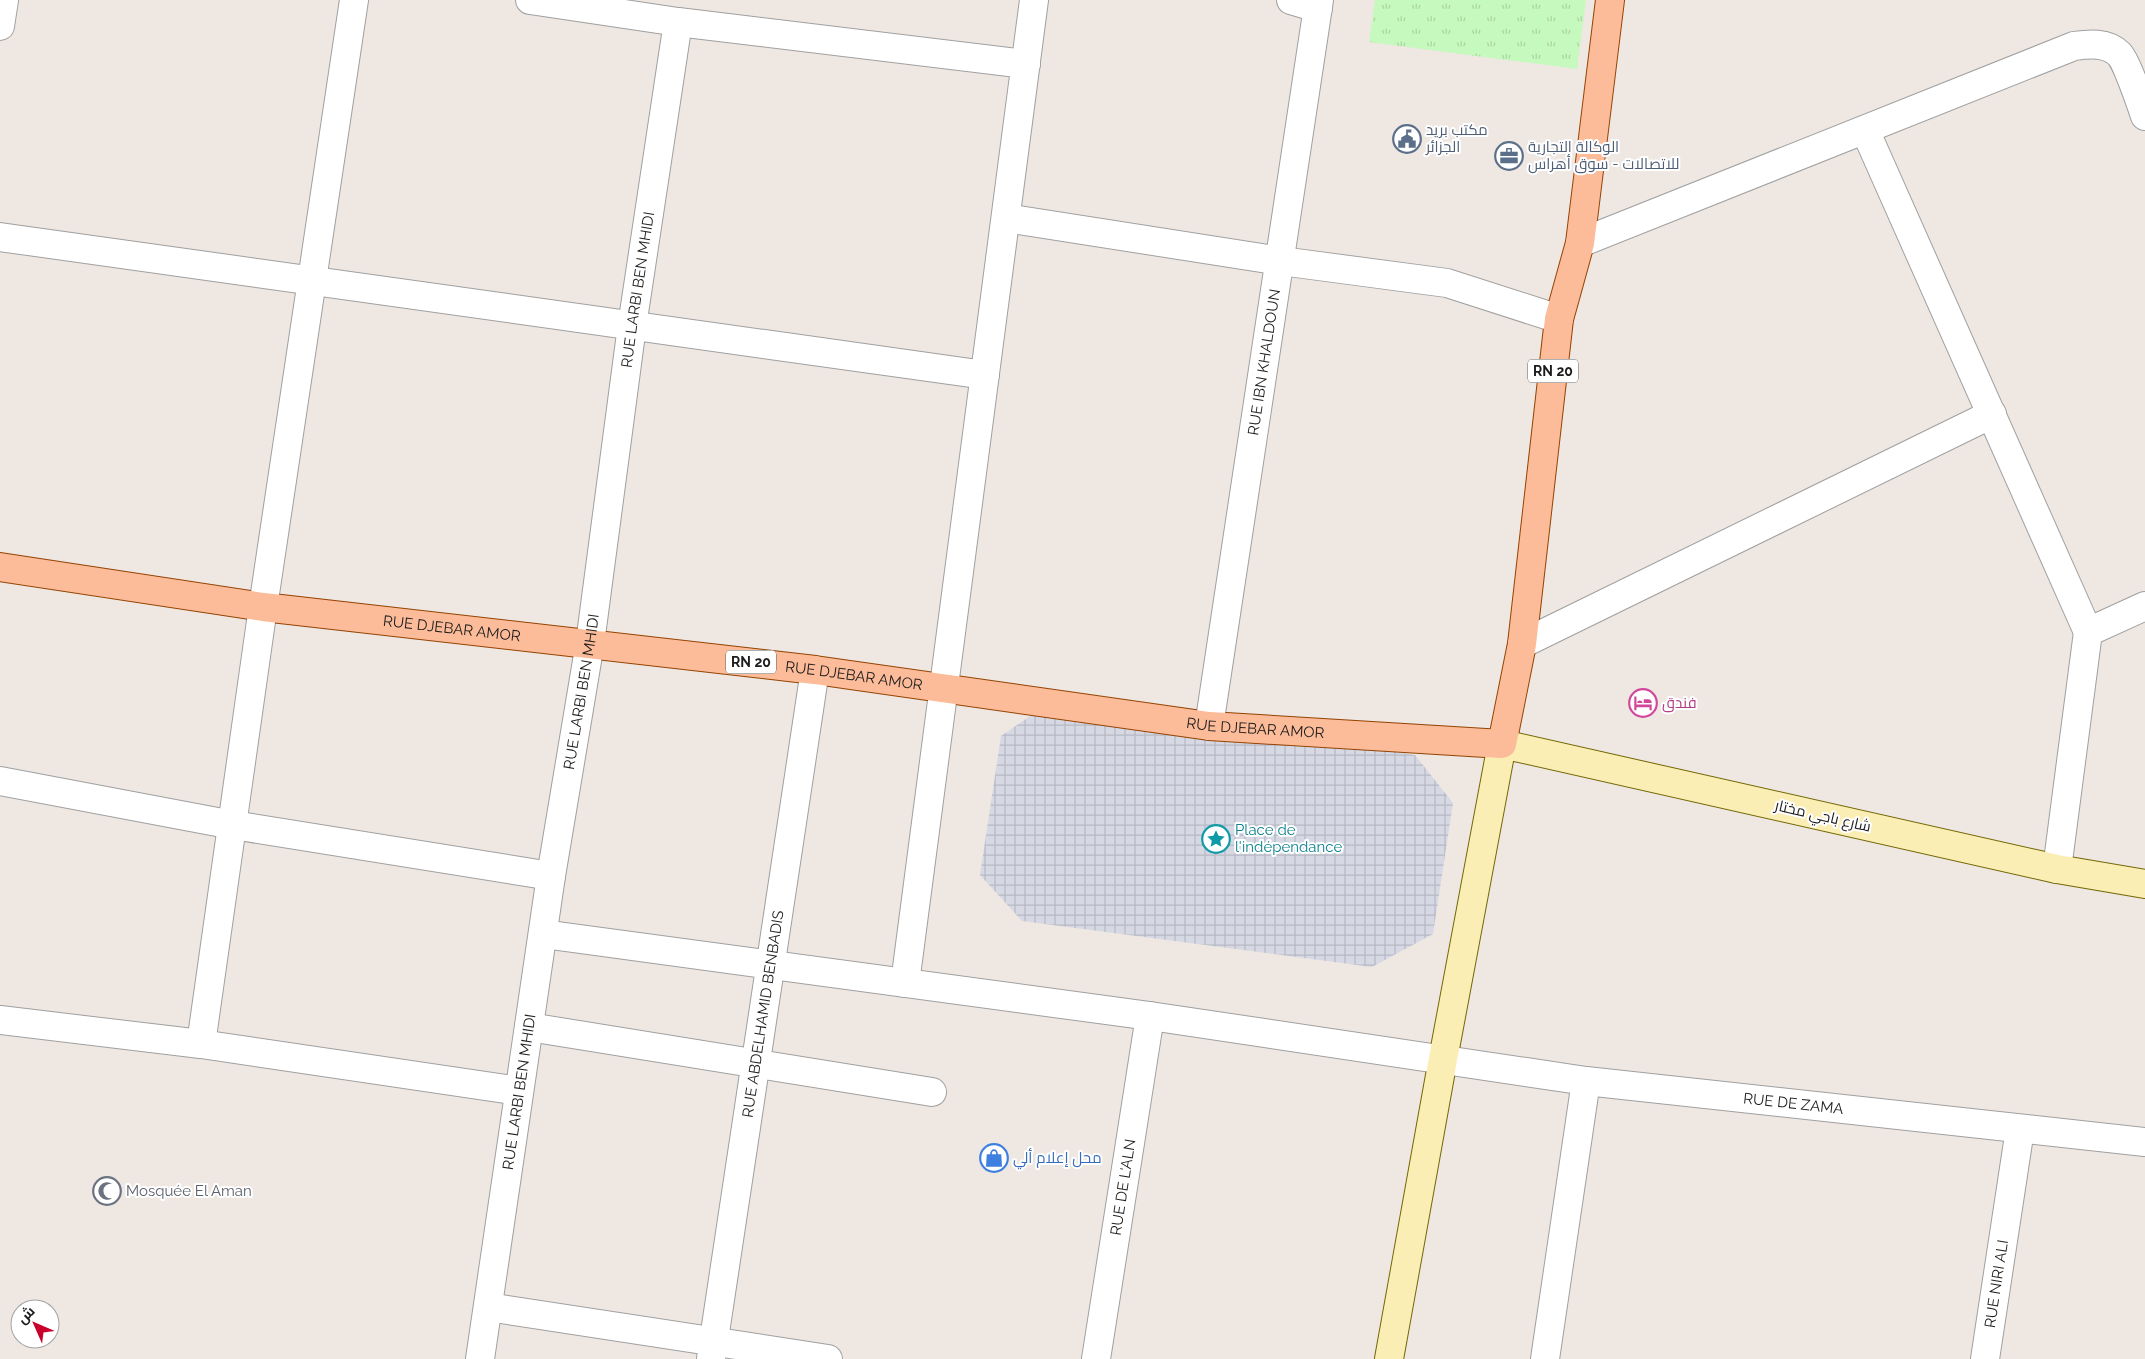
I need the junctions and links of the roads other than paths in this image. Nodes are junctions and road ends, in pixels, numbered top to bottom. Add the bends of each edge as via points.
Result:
1 (4, 0) edge
2 (354, 0) edge
3 (530, 0) edge
4 (1034, 0) edge
5 (1291, 0) edge
6 (1610, 0) edge
7 (1319, 4) edge
8 (678, 22) junction
9 (0, 26) edge
10 (1026, 64) junction
11 (2145, 116) edge
12 (1864, 130) junction
13 (1006, 218) junction
14 (0, 238) edge
15 (1580, 243) junction
16 (1280, 260) junction
17 (312, 281) junction
18 (1559, 319) junction
19 (632, 326) junction
20 (985, 375) junction
21 (1992, 414) junction
22 (0, 567) edge
23 (263, 606) junction
24 (2145, 606) edge
25 (2088, 632) junction
26 (590, 643) junction
27 (1522, 644) junction
28 (815, 670) junction
29 (945, 689) junction
30 (1209, 726) junction
31 (1502, 744) junction
32 (0, 781) edge
33 (233, 825) junction
34 (2058, 869) junction
35 (552, 876) junction
36 (2145, 884) edge
37 (543, 934) junction
38 (769, 965) junction
39 (905, 983) junction
40 (1150, 1016) junction
41 (0, 1020) edge
42 (529, 1027) junction
43 (201, 1044) junction
44 (1442, 1059) junction
45 (755, 1063) junction
46 (1586, 1082) junction
47 (519, 1091) junction
48 (932, 1092) dead end
49 (2020, 1129) junction
50 (2145, 1142) edge
51 (488, 1307) junction
52 (712, 1350) edge
53 (480, 1359) edge
54 (828, 1359) edge
55 (1096, 1359) edge
56 (1389, 1359) edge
57 (1545, 1359) edge
58 (1985, 1359) edge

1 - 9 street
2 - 17 street
3 - 8 street
4 - 10 street
5 - 7 street
6 - 15 main road, RN 20
7 - 16 street, RUE IBN KHALDOUN
8 - 10 street
8 - 19 street, RUE LARBI BEN MHIDI
10 - 13 street
11 - 12 street via 2121,54 2106,46 2091,44 2074,46
12 - 15 street
12 - 21 street
13 - 16 street
13 - 20 street
14 - 17 street
15 - 18 main road, RN 20
16 - 18 street via 1447,284
16 - 30 street, RUE IBN KHALDOUN
17 - 19 street
17 - 23 street
18 - 27 main road, RN 20
19 - 20 street
19 - 26 street, RUE LARBI BEN MHIDI
20 - 29 street
21 - 25 street
21 - 27 street
22 - 23 main road, RUE DJEBAR AMOR / RN 20
23 - 26 main road, RUE DJEBAR AMOR / RN 20
23 - 33 street
24 - 25 street
25 - 34 street
26 - 28 main road, RUE DJEBAR AMOR / RN 20
26 - 35 street, RUE LARBI BEN MHIDI
27 - 31 main road, RN 20
28 - 29 main road, RUE DJEBAR AMOR / RN 20
28 - 38 street, RUE ABDELHAMID BENBADIS
29 - 30 main road, RUE DJEBAR AMOR / RN 20
29 - 39 street
30 - 31 main road, RUE DJEBAR AMOR / RN 20
31 - 34 street, شارع باجي مختار
31 - 44 street
32 - 33 street
33 - 35 street
33 - 43 street
34 - 36 street, شارع باجي مختار
35 - 37 street, RUE LARBI BEN MHIDI
37 - 38 street, RUE DE ZAMA
37 - 42 street, RUE LARBI BEN MHIDI
38 - 39 street, RUE DE ZAMA
38 - 45 street, RUE ABDELHAMID BENBADIS
39 - 40 street, RUE DE ZAMA
40 - 44 street, RUE DE ZAMA
40 - 55 street, RUE DE L'ALN
41 - 43 street
42 - 45 street
42 - 47 street, RUE LARBI BEN MHIDI
43 - 47 street
44 - 46 street, RUE DE ZAMA
44 - 56 street
45 - 48 street
45 - 52 street, RUE ABDELHAMID BENBADIS
46 - 49 street, RUE DE ZAMA
46 - 57 street
47 - 51 street, RUE LARBI BEN MHIDI
49 - 50 street, RUE DE ZAMA
49 - 58 street, RUE NIRI ALI
51 - 52 street
51 - 53 street, RUE LARBI BEN MHIDI
52 - 54 street

